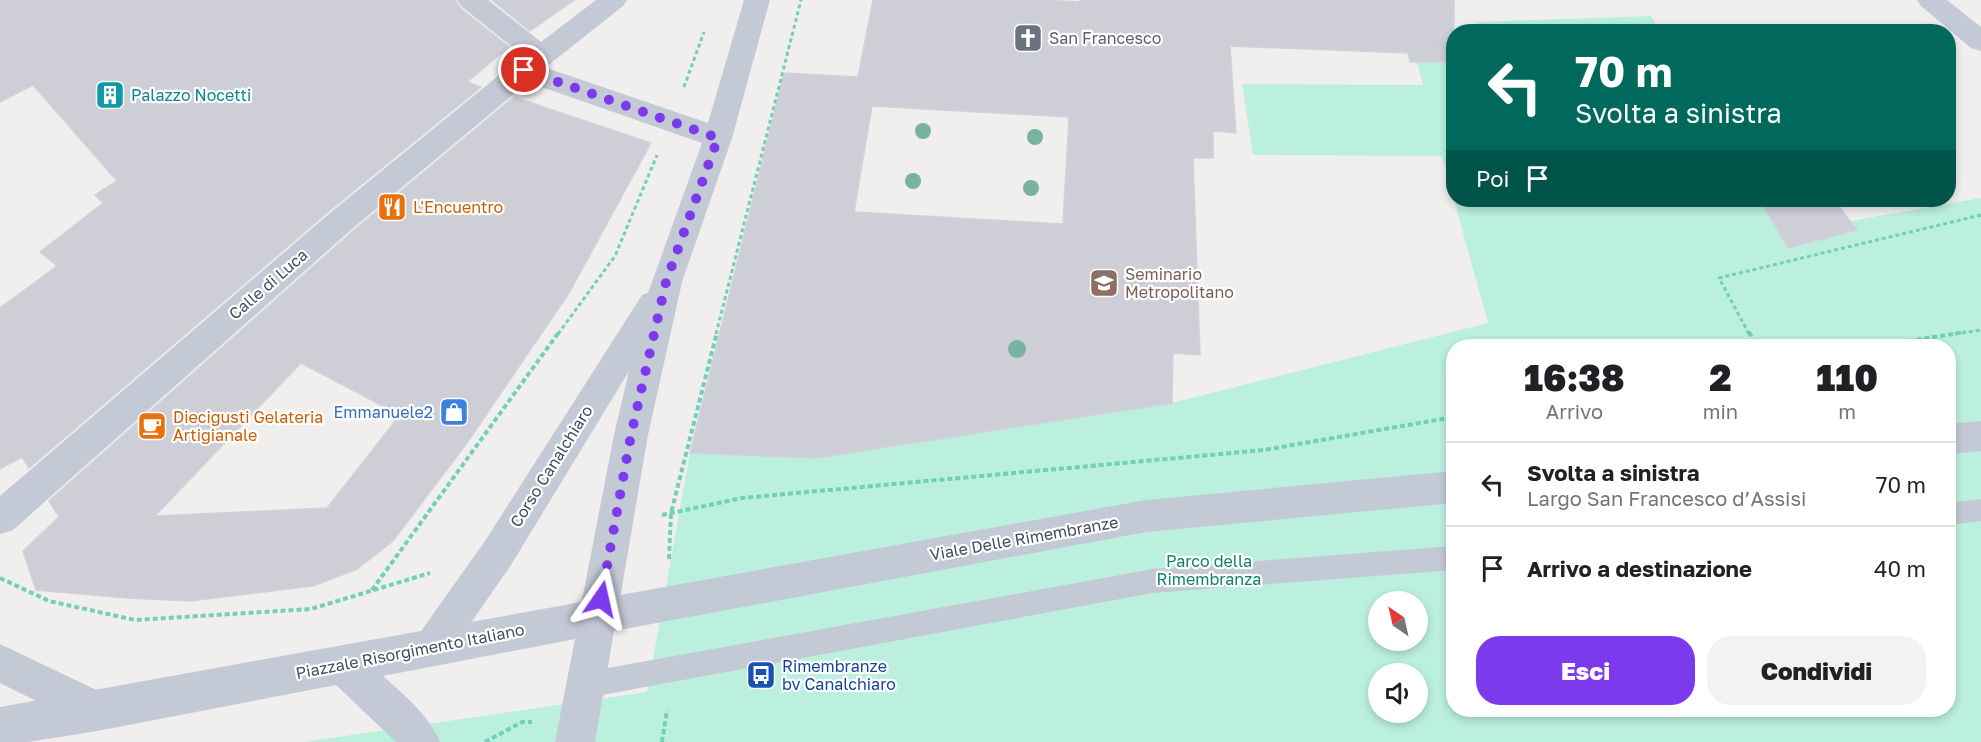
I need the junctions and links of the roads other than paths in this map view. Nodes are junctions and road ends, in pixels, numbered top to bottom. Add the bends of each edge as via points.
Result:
1 (470, 0) edge
2 (614, 0) edge
3 (757, 0) edge
4 (1930, 0) edge
5 (1981, 41) edge
6 (532, 63) junction
7 (718, 138) junction
8 (666, 282) junction
9 (1981, 436) edge
10 (1956, 438) edge
11 (1446, 488) edge
12 (1981, 510) edge
13 (1956, 513) edge
14 (0, 518) edge
15 (1446, 559) edge
16 (598, 616) junction
17 (432, 647) junction
18 (0, 663) edge
19 (342, 664) junction
20 (585, 685) junction
21 (97, 711) junction
22 (0, 727) edge
23 (420, 742) edge
24 (576, 742) edge

1 - 6 street
2 - 6 street, Calle di Luca
3 - 7 street, Corso Canalchiaro
4 - 5 street
6 - 7 street
6 - 14 street, Calle di Luca via 341,221
7 - 8 street, Corso Canalchiaro
8 - 16 street, Corso Canalchiaro via 631,435
8 - 17 street, Corso Canalchiaro via 498,553
9 - 10 street
11 - 16 street, Viale Delle Rimembranze via 1146,516
12 - 13 lane
15 - 20 lane via 1153,581
16 - 17 street, Piazzale Risorgimento Italiano
16 - 20 street
17 - 19 street, Piazzale Risorgimento Italiano
18 - 21 street
19 - 21 street, Piazzale Risorgimento Italiano
19 - 23 street
20 - 24 street
21 - 22 street, Piazzale Risorgimento Italiano

